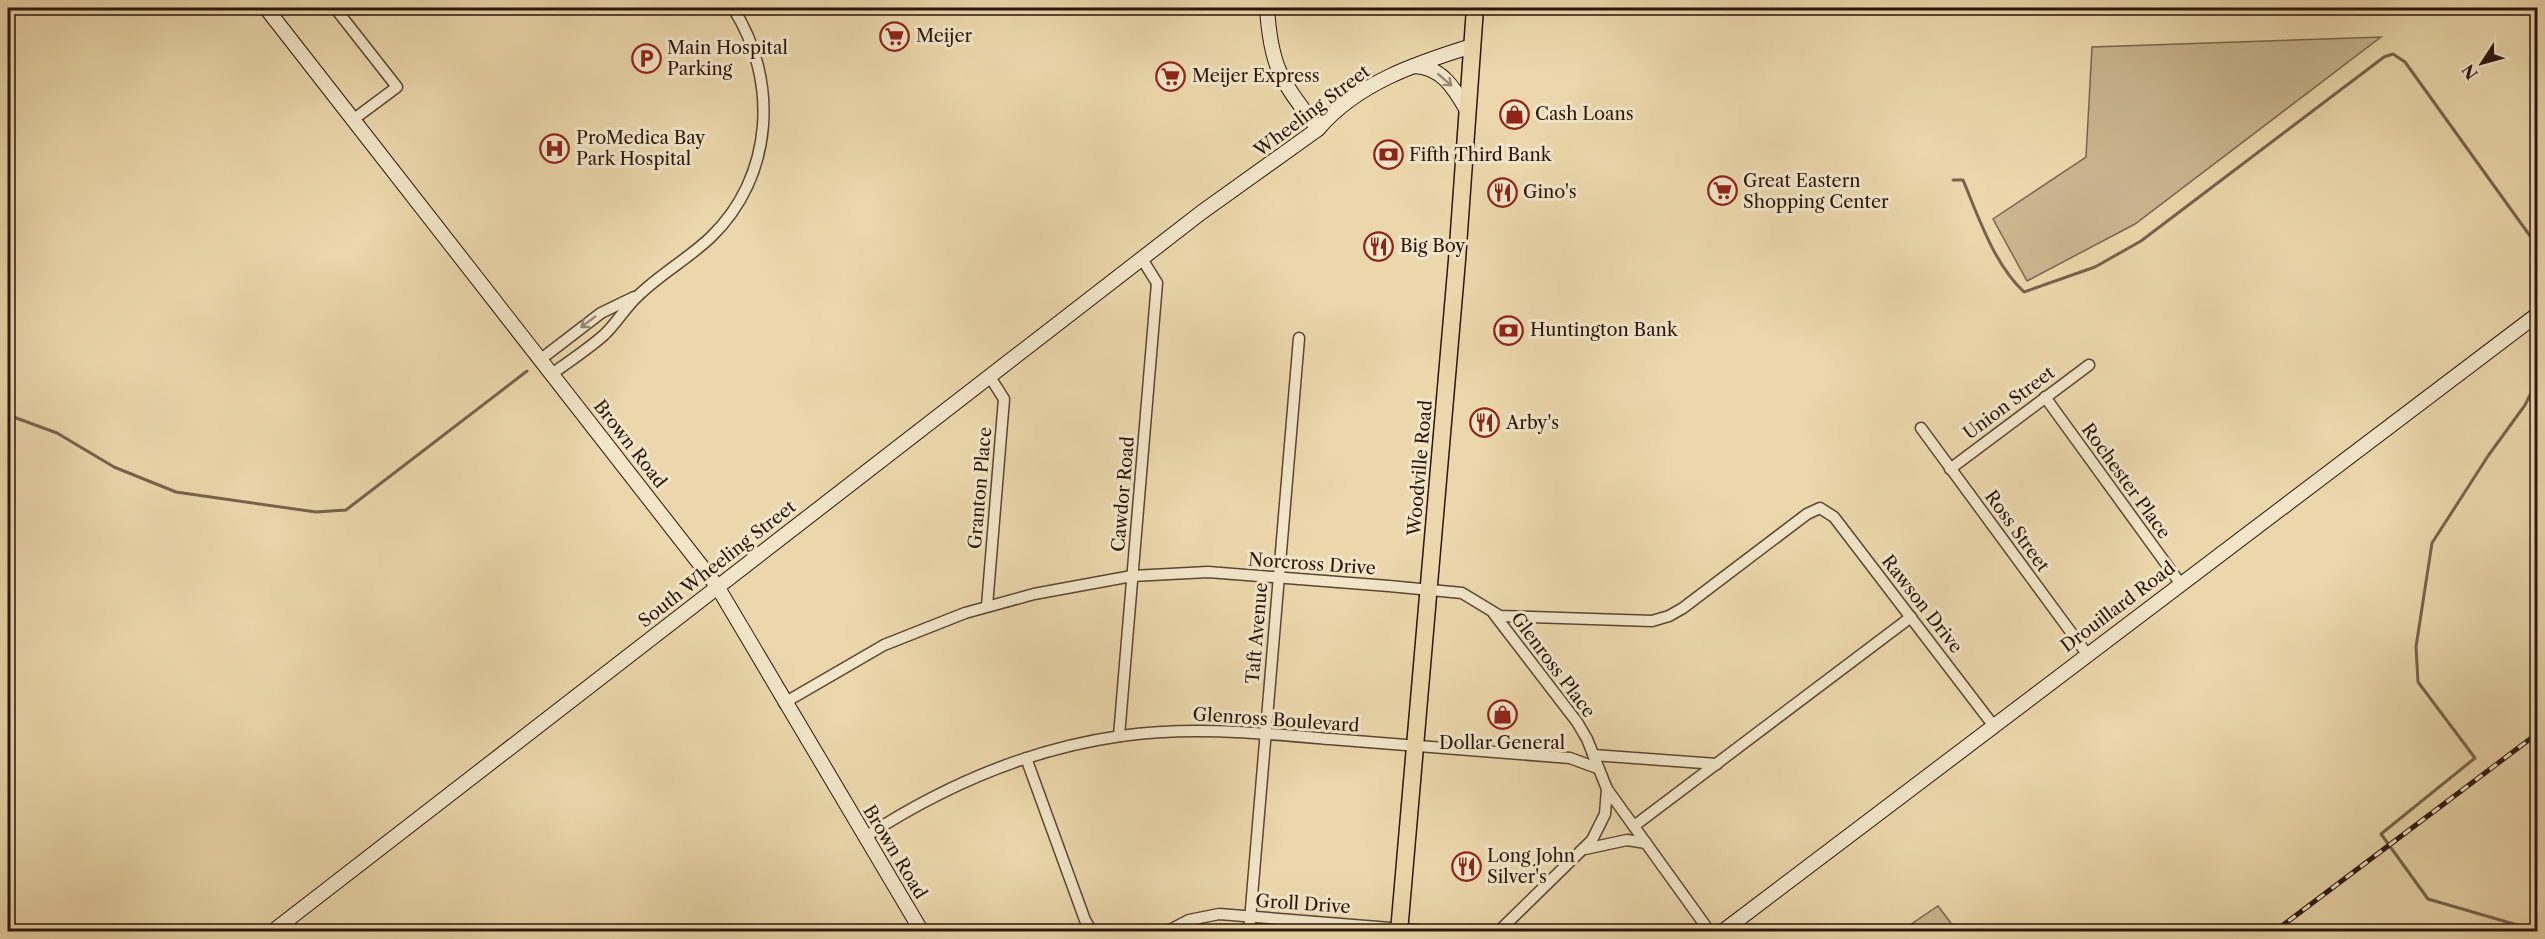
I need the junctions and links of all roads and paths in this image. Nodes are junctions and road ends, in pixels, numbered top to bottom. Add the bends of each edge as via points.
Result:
1 (266, 8) edge
2 (335, 8) edge
3 (733, 8) edge
4 (1268, 8) edge
5 (1475, 8) edge
6 (1472, 46) junction
7 (1409, 67) junction
8 (1468, 112) junction
9 (354, 119) junction
10 (1318, 129) junction
11 (1184, 226) joint
12 (1142, 259) junction
13 (639, 294) junction
14 (2538, 314) edge
15 (1299, 338) dead end
16 (541, 359) junction
17 (2089, 365) dead end
18 (553, 373) junction
19 (990, 377) junction
20 (2045, 397) junction
21 (1920, 428) dead end
22 (1950, 469) junction
23 (1820, 508) joint
24 (1132, 576) junction
25 (1278, 577) junction
26 (2180, 583) junction
27 (717, 586) junction
28 (1428, 590) junction
29 (987, 606) junction
30 (1493, 613) junction
31 (1911, 617) junction
32 (2087, 654) junction
33 (784, 703) junction
34 (1993, 724) junction
35 (1265, 734) junction
36 (1119, 736) junction
37 (1415, 746) junction
38 (1593, 755) junction
39 (1026, 758) junction
40 (1717, 764) junction
41 (1597, 768) junction
42 (1607, 789) junction
43 (1634, 826) junction
44 (865, 837) junction
45 (1646, 843) junction
46 (1584, 849) junction
47 (1250, 916) junction
48 (1400, 930) edge
49 (272, 932) edge
50 (922, 932) edge
51 (1092, 932) edge
52 (1166, 932) edge
53 (1249, 932) edge
54 (1440, 932) edge
55 (1498, 932) edge
56 (1710, 932) edge
57 (1722, 932) edge

1 - 9 street, Brown Road
2 - 9 street via 397,87
3 - 13 street via 748,35 762,78 764,122 756,162 742,196 719,229
4 - 10 street via 1275,65 1286,87
5 - 6 main road, Woodville Road
6 - 7 street, Wheeling Street
6 - 8 main road, Woodville Road
7 -> 8 street via 1429,69 1444,77
7 - 10 street, Wheeling Street via 1355,97
8 - 28 main road, Woodville Road
9 - 16 street, Brown Road
10 - 11 street, Wheeling Street
11 - 12 street, South Wheeling Street
12 - 19 street, South Wheeling Street
12 - 24 street, Cawdor Road via 1157,283
13 -> 16 street via 601,313
13 - 18 street via 604,335
14 - 26 street, Drouillard Road
15 - 25 street, Taft Avenue
16 - 18 street, Brown Road
17 - 20 street, Union Street
18 - 27 street, Brown Road
19 - 27 street, South Wheeling Street
19 - 29 street, Granton Place via 1004,399
20 - 22 street, Union Street
20 - 26 street, Rochester Place
21 - 22 street, Ross Street
22 - 32 street, Ross Street
23 - 30 street, Norcross Drive via 1669,616 1635,621 1515,618
23 - 31 street, Rawson Drive via 1834,517
24 - 25 street, Norcross Drive via 1208,572
24 - 29 street, Norcross Drive via 1064,587
24 - 36 street, Cawdor Road
25 - 28 street, Norcross Drive
25 - 35 street, Taft Avenue
26 - 32 street, Drouillard Road
27 - 33 street, Brown Road
27 - 49 street, South Wheeling Street
28 - 30 street, Norcross Drive via 1468,595
28 - 37 main road, Woodville Road
29 - 33 street, Norcross Drive via 884,645
30 - 38 street, Glenross Place via 1577,722
31 - 34 street, Rawson Drive
31 - 40 street
32 - 34 street, Drouillard Road
33 - 44 street, Brown Road
34 - 57 street, Drouillard Road
35 - 36 street, Glenross Boulevard via 1206,730
35 - 37 street, Glenross Boulevard
35 - 47 street, Taft Avenue
36 - 39 street, Glenross Boulevard
37 - 41 street, Glenross Boulevard via 1570,758
37 - 48 main road, Woodville Road
38 - 40 street
38 - 41 street
39 - 44 street, Glenross Boulevard via 944,791
39 - 51 street
40 - 43 street
41 - 42 street
42 - 43 street
42 - 46 street via 1601,825
43 - 45 street
44 - 50 street, Brown Road
45 - 46 street via 1627,840
45 - 56 street
46 - 55 street
47 - 48 street, Groll Drive
47 - 52 street, Groll Drive via 1209,916
47 - 53 street, Taft Avenue
48 - 54 street, Groll Drive

